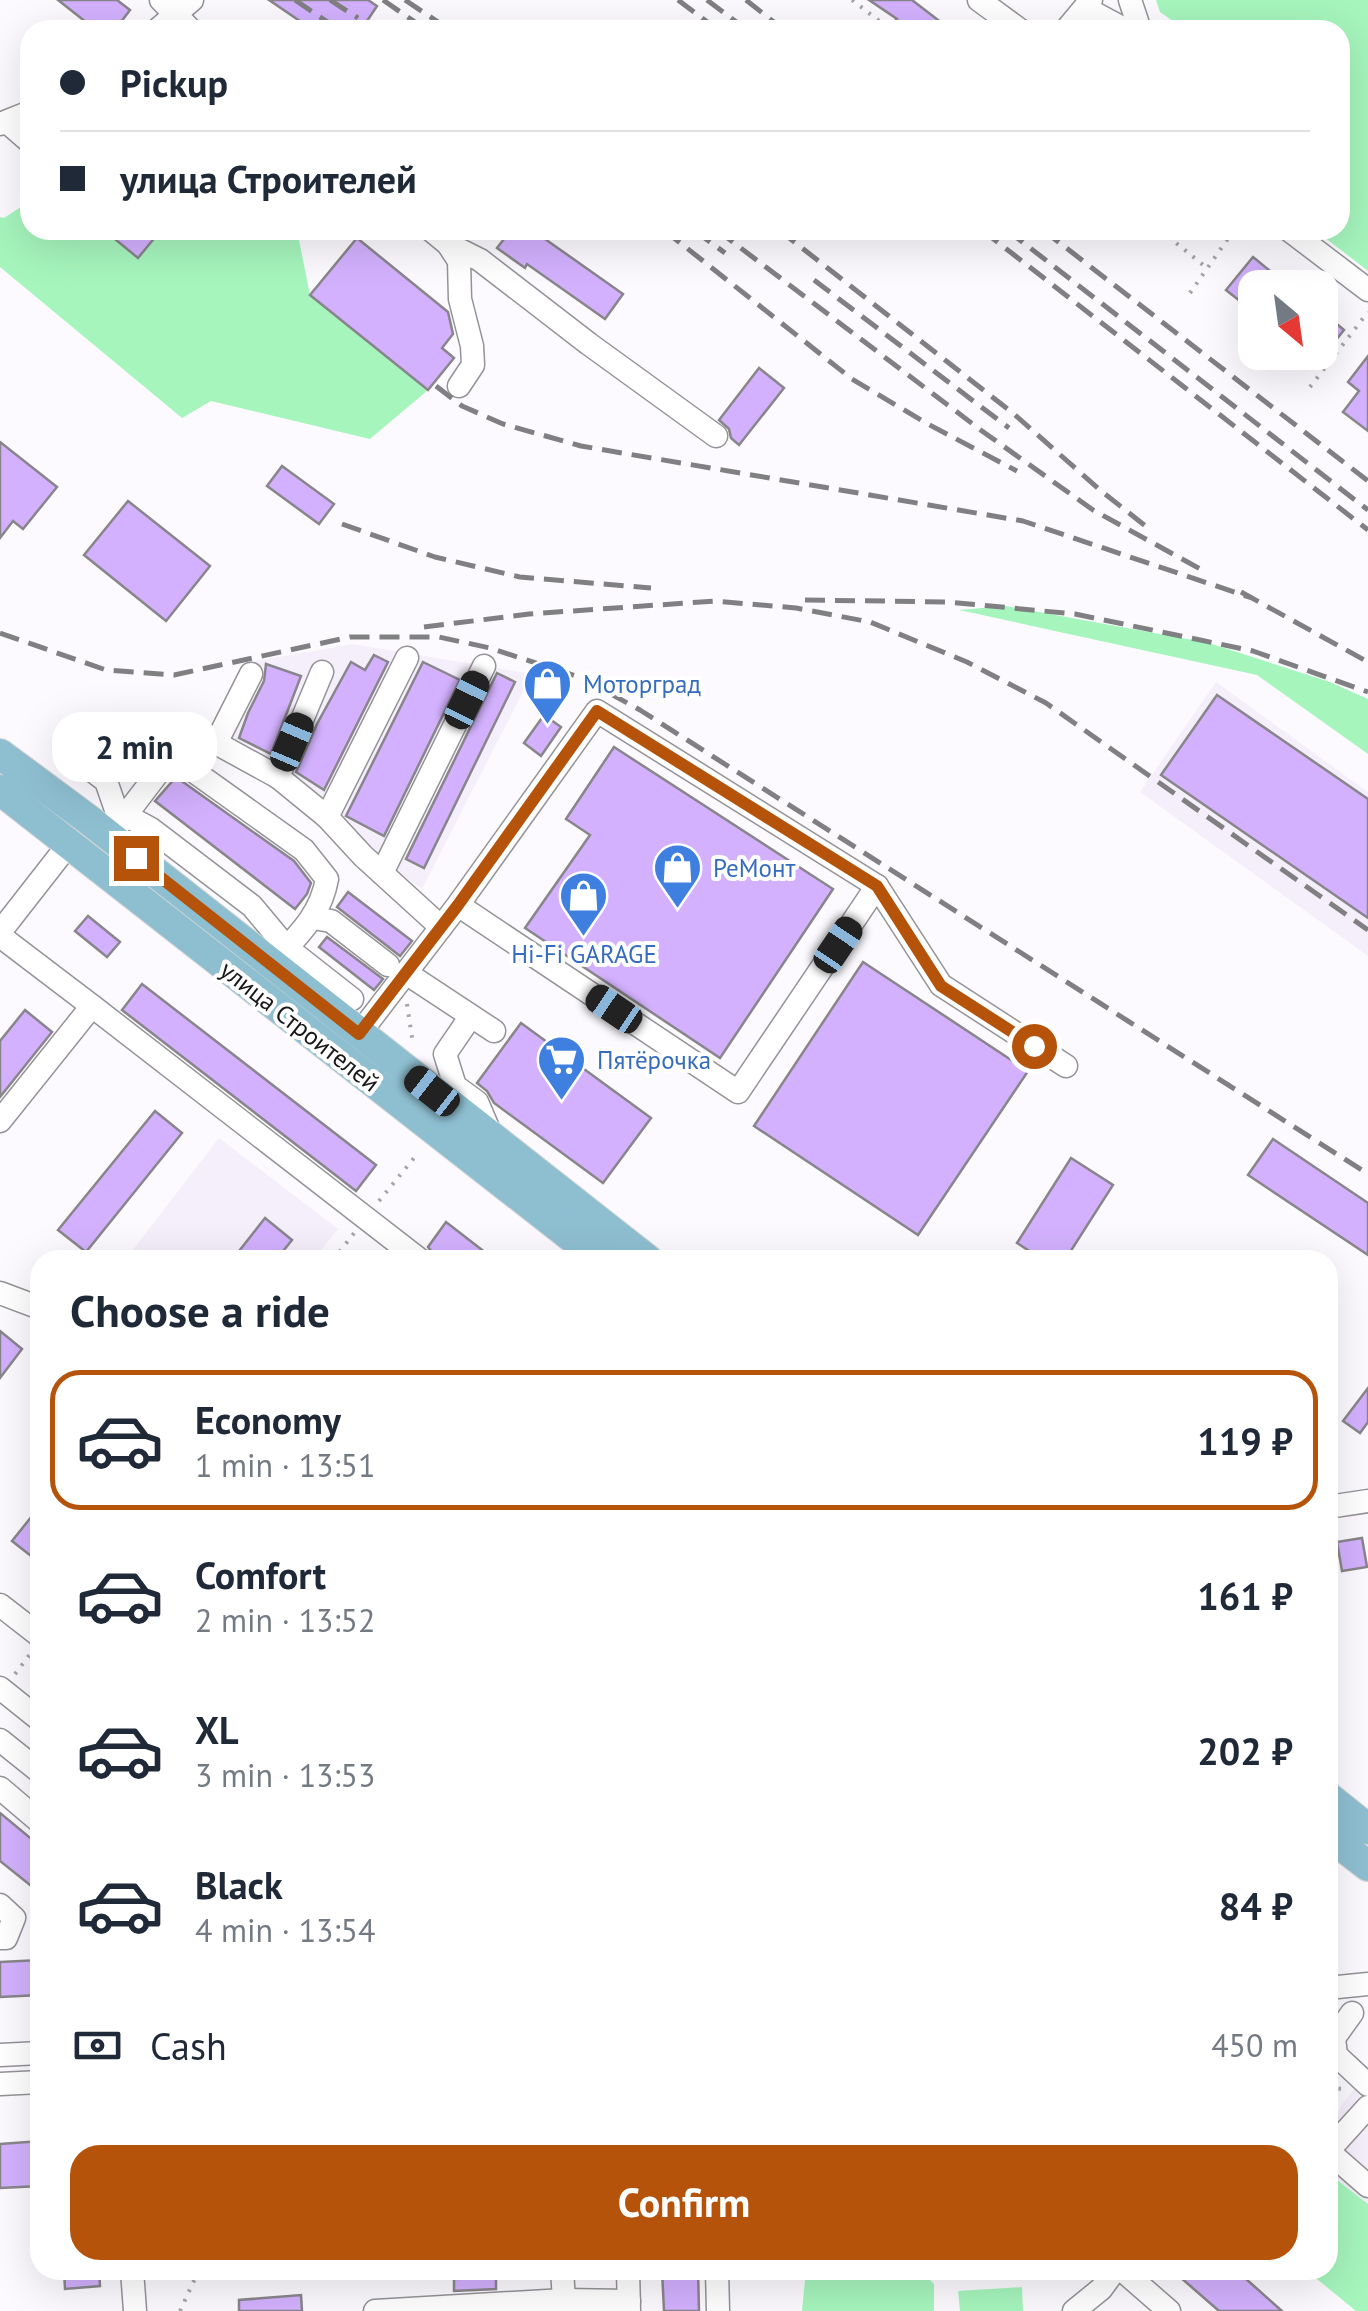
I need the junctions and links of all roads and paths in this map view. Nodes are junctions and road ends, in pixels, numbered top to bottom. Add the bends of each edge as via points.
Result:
1 (852, 0) edge
2 (978, 0) edge
3 (1085, 4) edge
4 (878, 20) edge
5 (1006, 20) edge
6 (1110, 20) edge
7 (442, 240) edge
8 (445, 240) edge
9 (1172, 240) edge
10 (1227, 240) edge
11 (1303, 240) edge
12 (1207, 268) junction
13 (1368, 290) edge
14 (1190, 293) dead end
15 (1368, 312) edge
16 (459, 386) dead end
17 (1310, 387) dead end
18 (716, 436) dead end
19 (407, 658) dead end
20 (484, 666) dead end
21 (322, 672) dead end
22 (250, 674) dead end
23 (67, 751) dead end
24 (0, 754) edge
25 (278, 777) junction
26 (0, 790) edge
27 (327, 817) junction
28 (108, 824) junction
29 (68, 845) junction
30 (382, 873) junction
31 (877, 886) junction
32 (458, 905) junction
33 (313, 918) junction
34 (441, 927) junction
35 (0, 934) edge
36 (280, 956) junction
37 (400, 977) junction
38 (352, 998) dead end
39 (92, 1006) junction
40 (472, 1016) junction
41 (494, 1031) dead end
42 (350, 1046) junction
43 (414, 1052) dead end
44 (1066, 1066) dead end
45 (0, 1121) edge
46 (492, 1138) junction
47 (407, 1250) edge
48 (589, 1250) edge
49 (635, 1250) edge
50 (0, 1294) edge
51 (30, 1304) edge
52 (1368, 1501) edge
53 (1338, 1506) edge
54 (0, 1605) edge
55 (30, 1630) edge
56 (30, 1652) edge
57 (1, 1689) edge
58 (30, 1712) edge
59 (0, 1740) edge
60 (30, 1764) edge
61 (0, 1788) edge
62 (1338, 1805) edge
63 (30, 1814) edge
64 (1368, 1829) edge
65 (1338, 1843) edge
66 (1368, 1866) edge
67 (0, 1904) edge
68 (0, 1938) edge
69 (1368, 1984) edge
70 (1338, 1987) edge
71 (1360, 2012) edge
72 (1338, 2034) edge
73 (30, 2054) edge
74 (0, 2055) edge
75 (1338, 2057) edge
76 (30, 2082) edge
77 (0, 2084) edge
78 (1368, 2086) edge
79 (1367, 2109) edge
80 (1338, 2140) edge
81 (1338, 2160) edge
82 (1368, 2186) edge
83 (133, 2280) edge
84 (194, 2280) edge
85 (563, 2280) edge
86 (628, 2280) edge
87 (717, 2280) edge
88 (1110, 2280) edge
89 (1131, 2280) edge
90 (564, 2300) junction
91 (629, 2306) edge
92 (135, 2311) edge
93 (180, 2311) edge
94 (375, 2311) edge
95 (718, 2311) edge
96 (1074, 2311) edge
97 (1169, 2311) edge

1 - 4 path
2 - 5 street
3 - 6 street
7 - 16 street via 459,261 472,346 472,364
8 - 18 street
9 - 12 path
10 - 12 path
11 - 13 street
12 - 14 path
15 - 17 path
19 - 27 street
20 - 30 street
21 - 25 street
22 - 25 street via 216,743
23 - 28 street via 106,781 116,810
24 - 28 main road, улица Строителей
25 - 27 street
26 - 29 main road, улица Строителей
27 - 30 street
28 - 29 main road
28 - 33 street via 164,764 178,760 304,850 327,878
28 - 36 main road, улица Строителей
29 - 35 street
29 - 42 main road, улица Строителей
30 - 34 street
31 - 32 street via 597,711
31 - 32 street via 738,1092
31 - 44 street via 941,986
32 - 34 street
33 - 36 street
33 - 37 street via 330,921
34 - 37 street
35 - 39 street
36 - 38 street
36 - 42 main road, улица Строителей
37 - 40 street
37 - 42 street
37 - 43 path
39 - 45 street
39 - 47 street
40 - 41 street
40 - 46 street via 445,1054 456,1086 477,1102
42 - 46 main road, улица Строителей
42 - 48 main road, улица Строителей
46 - 49 main road, улица Строителей
50 - 51 street
52 - 53 street
54 - 55 street
56 - 57 path
57 - 58 street
59 - 60 street
61 - 63 street
62 - 64 main road
65 - 66 main road
67 - 68 street via 14,1918
69 - 70 street
71 - 72 street
73 - 74 street
75 - 78 street
76 - 77 street
79 - 80 street
81 - 82 street
83 - 92 street
84 - 93 path
85 - 90 street
86 - 91 street
87 - 95 street
88 - 96 street
89 - 97 street
90 - 91 street
90 - 94 street

